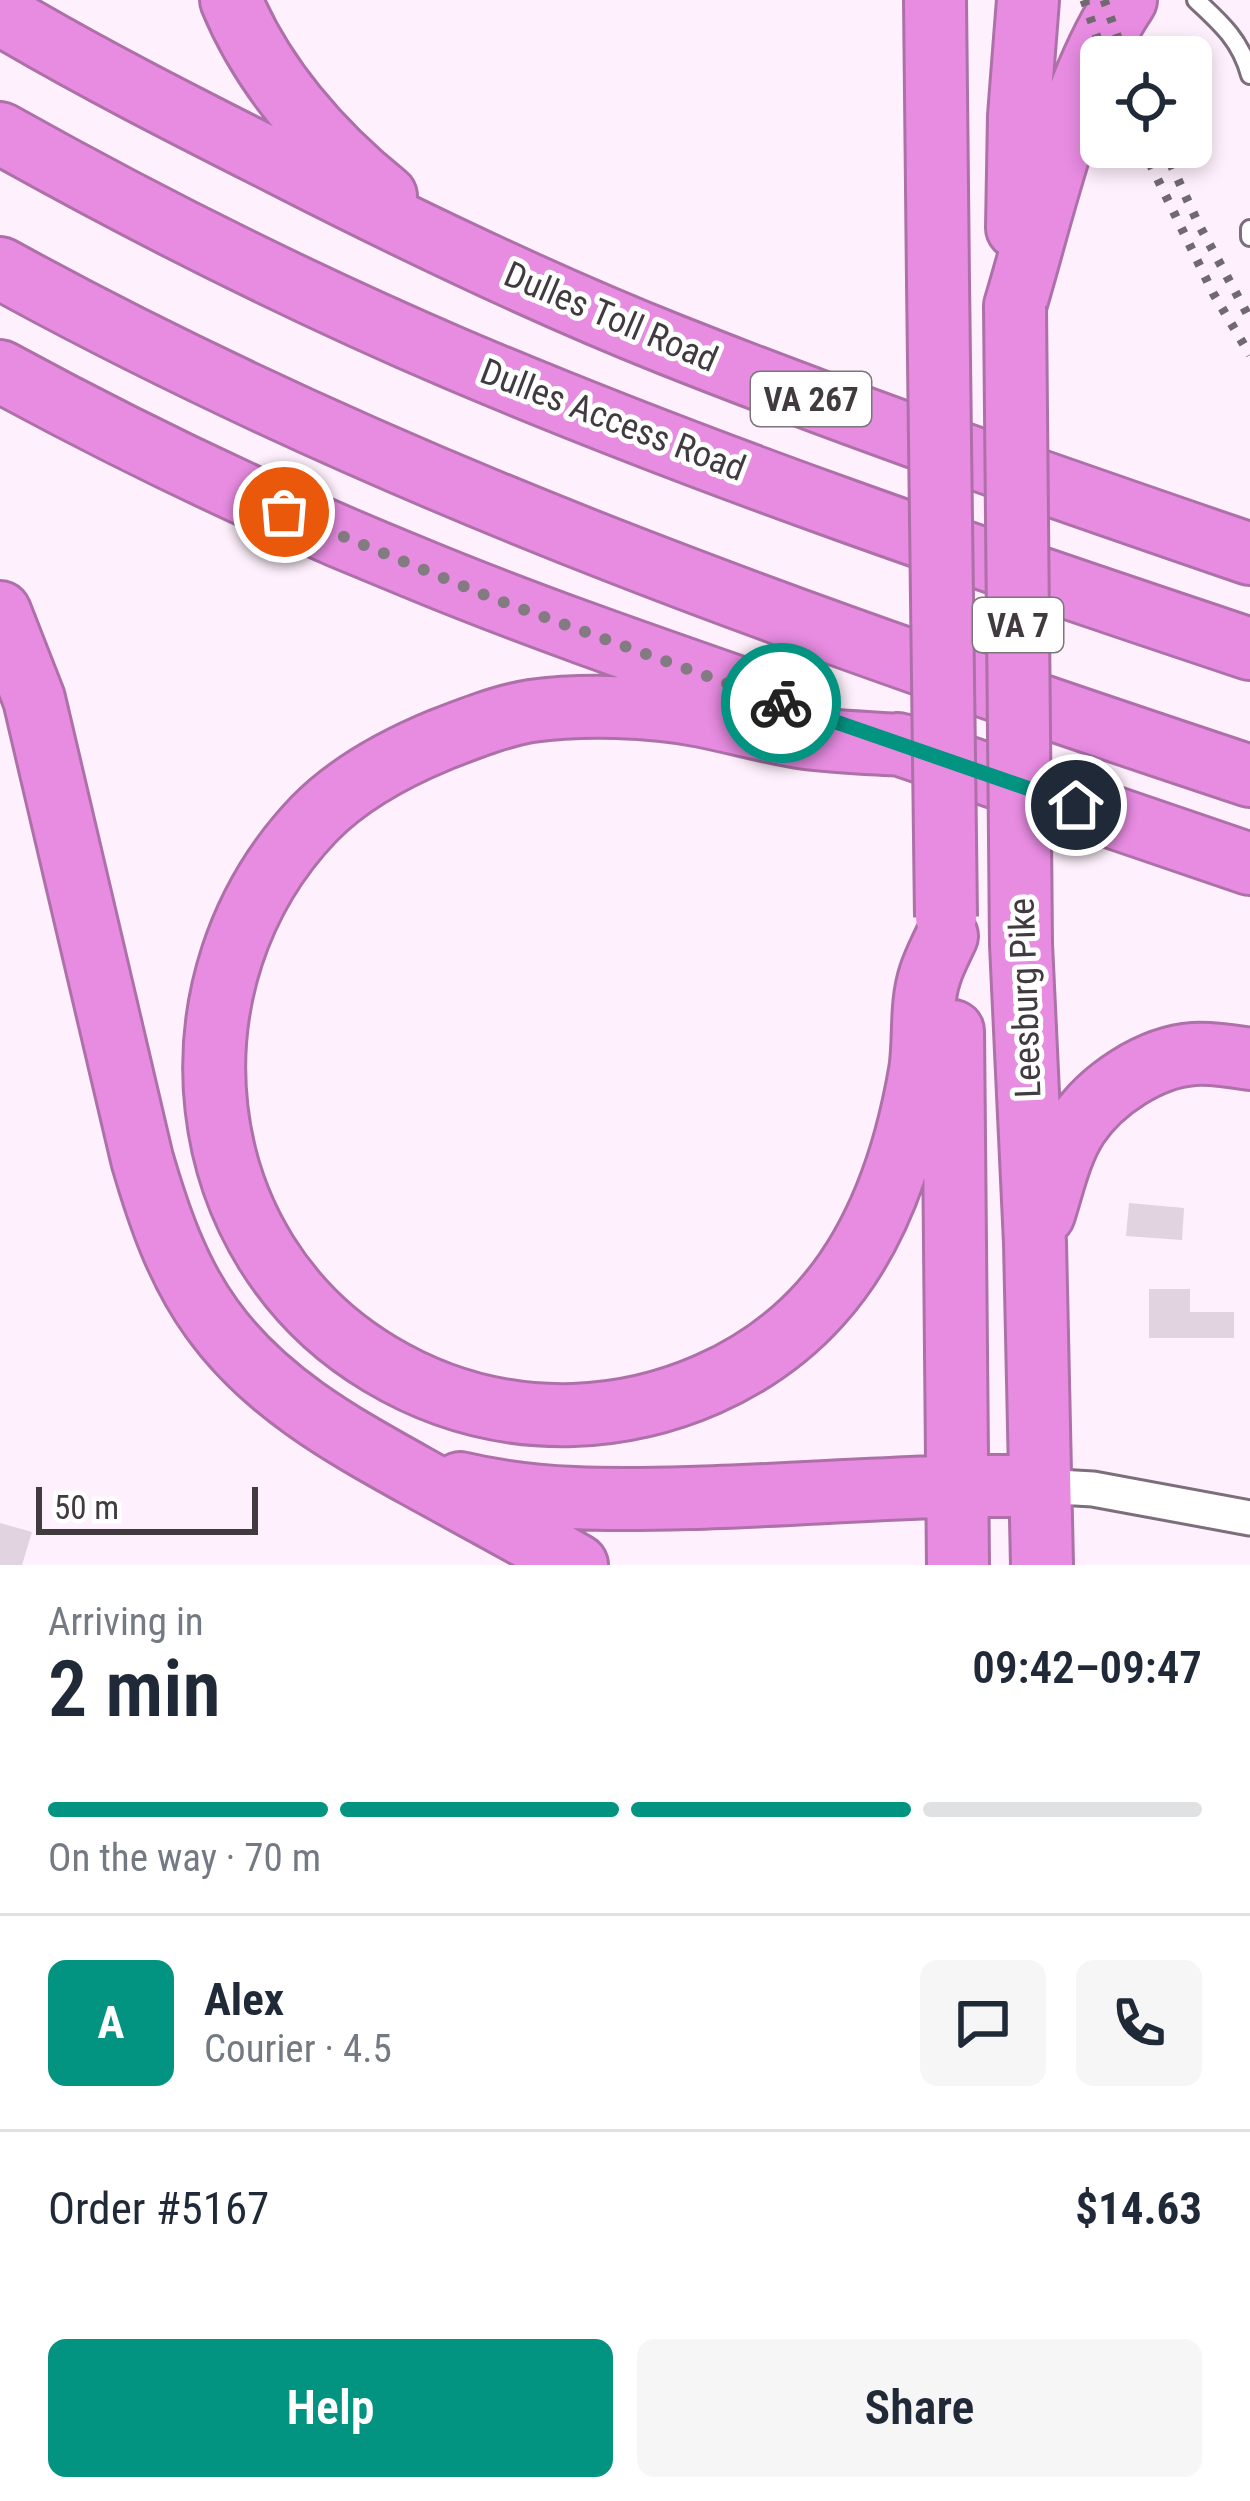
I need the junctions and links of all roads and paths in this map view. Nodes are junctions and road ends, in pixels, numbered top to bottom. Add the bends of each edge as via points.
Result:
1 (231, 0) edge
2 (925, 0) edge
3 (935, 0) edge
4 (1028, 0) edge
5 (1126, 0) edge
6 (1196, 0) edge
7 (0, 14) edge
8 (1250, 75) edge
9 (934, 76) junction
10 (0, 133) edge
11 (0, 268) edge
12 (507, 274) junction
13 (1015, 306) junction
14 (0, 371) edge
15 (1120, 509) junction
16 (1250, 531) edge
17 (1250, 554) edge
18 (0, 612) edge
19 (1250, 650) edge
20 (902, 745) junction
21 (1250, 776) edge
22 (1250, 864) edge
23 (947, 936) junction
24 (1250, 1059) edge
25 (1034, 1243) junction
26 (391, 1462) junction
27 (958, 1485) junction
28 (1040, 1486) junction
29 (1250, 1518) edge
30 (577, 1565) edge
31 (958, 1565) edge
32 (1042, 1565) edge

1 - 12 highway via 270,73 350,165 412,217
2 - 9 highway
3 - 9 highway, Leesburg Pike / VA 7
4 - 13 highway, Leesburg Pike / VA 7
5 - 13 highway via 1073,113
6 - 8 lane via 1234,36
7 - 12 highway, Dulles Toll Road / VA 267 via 198,123
9 - 23 highway, Leesburg Pike / VA 7, bridge
10 - 19 highway, Dulles Access Road via 230,255 543,395
11 - 21 highway via 278,409 537,521 876,649
12 - 15 highway, Dulles Toll Road / VA 267 via 844,412
13 - 25 highway, Leesburg Pike / VA 7, bridge via 1021,944
14 - 20 highway via 145,448 415,568
15 - 16 highway
15 - 17 highway, Dulles Toll Road / VA 267
18 - 26 highway via 34,699 142,1159 174,1251 241,1355 309,1414
20 - 22 highway
20 - 23 highway via 806,738 694,715 528,712 406,754 355,785 316,817 254,902 222,993 214,1090 239,1201 304,1303 398,1375 515,1413 596,1414 666,1400 773,1347 822,1302 864,1241 905,1136 928,979
23 - 27 highway, Leesburg Pike / VA 7
24 - 25 highway via 1193,1054 1158,1062 1094,1106 1062,1158
25 - 28 highway, Leesburg Pike / VA 7
26 - 27 highway via 488,1489 576,1499
26 - 30 highway
27 - 28 highway
27 - 31 highway, Leesburg Pike / VA 7
28 - 29 street
28 - 32 highway, Leesburg Pike / VA 7

